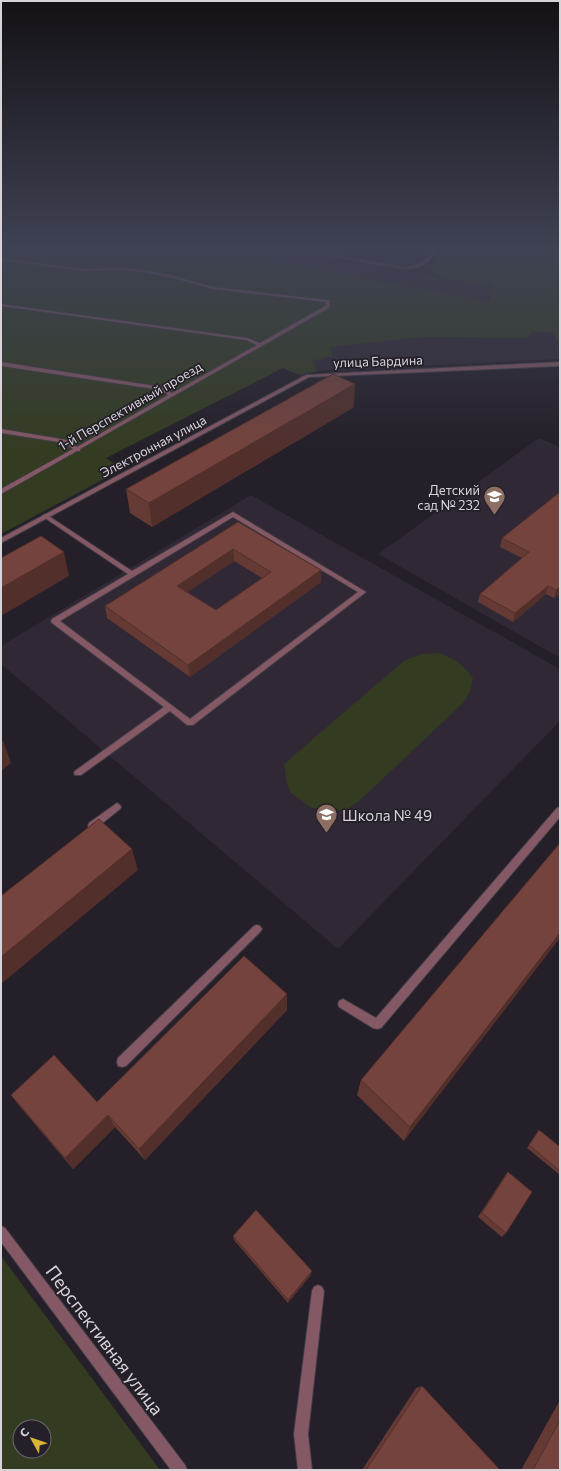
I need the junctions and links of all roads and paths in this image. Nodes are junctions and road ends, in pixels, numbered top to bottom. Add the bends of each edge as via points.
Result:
1 (78, 316) edge
2 (312, 316) edge
3 (259, 344) junction
4 (1, 364) edge
5 (560, 364) edge
6 (317, 374) joint
7 (172, 395) junction
8 (1, 431) edge
9 (78, 450) junction
10 (1, 492) edge
11 (45, 516) junction
12 (1, 540) edge
13 (133, 575) junction
14 (170, 708) junction
15 (78, 773) dead end
16 (117, 807) dead end
17 (560, 811) edge
18 (86, 831) edge
19 (257, 929) dead end
20 (343, 1004) dead end
21 (122, 1062) dead end
22 (1, 1232) edge
23 (318, 1291) dead end
24 (180, 1470) edge
25 (305, 1470) edge

1 - 3 street via 247,339
2 - 3 street, 1-й Перспективный проезд
3 - 7 street, 1-й Перспективный проезд
4 - 7 street via 162,389
5 - 6 street, улица Бардина
6 - 11 street, Электронная улица via 297,381
7 - 9 street, 1-й Перспективный проезд
8 - 9 street via 67,442
9 - 10 street, 1-й Перспективный проезд
11 - 12 street, Электронная улица
11 - 13 street
13 - 14 street via 55,621
13 - 14 street via 233,514 363,592 190,723
14 - 15 street
16 - 18 street
17 - 20 street via 377,1024
19 - 21 street
22 - 24 street, Перспективная улица
23 - 25 street via 301,1434

